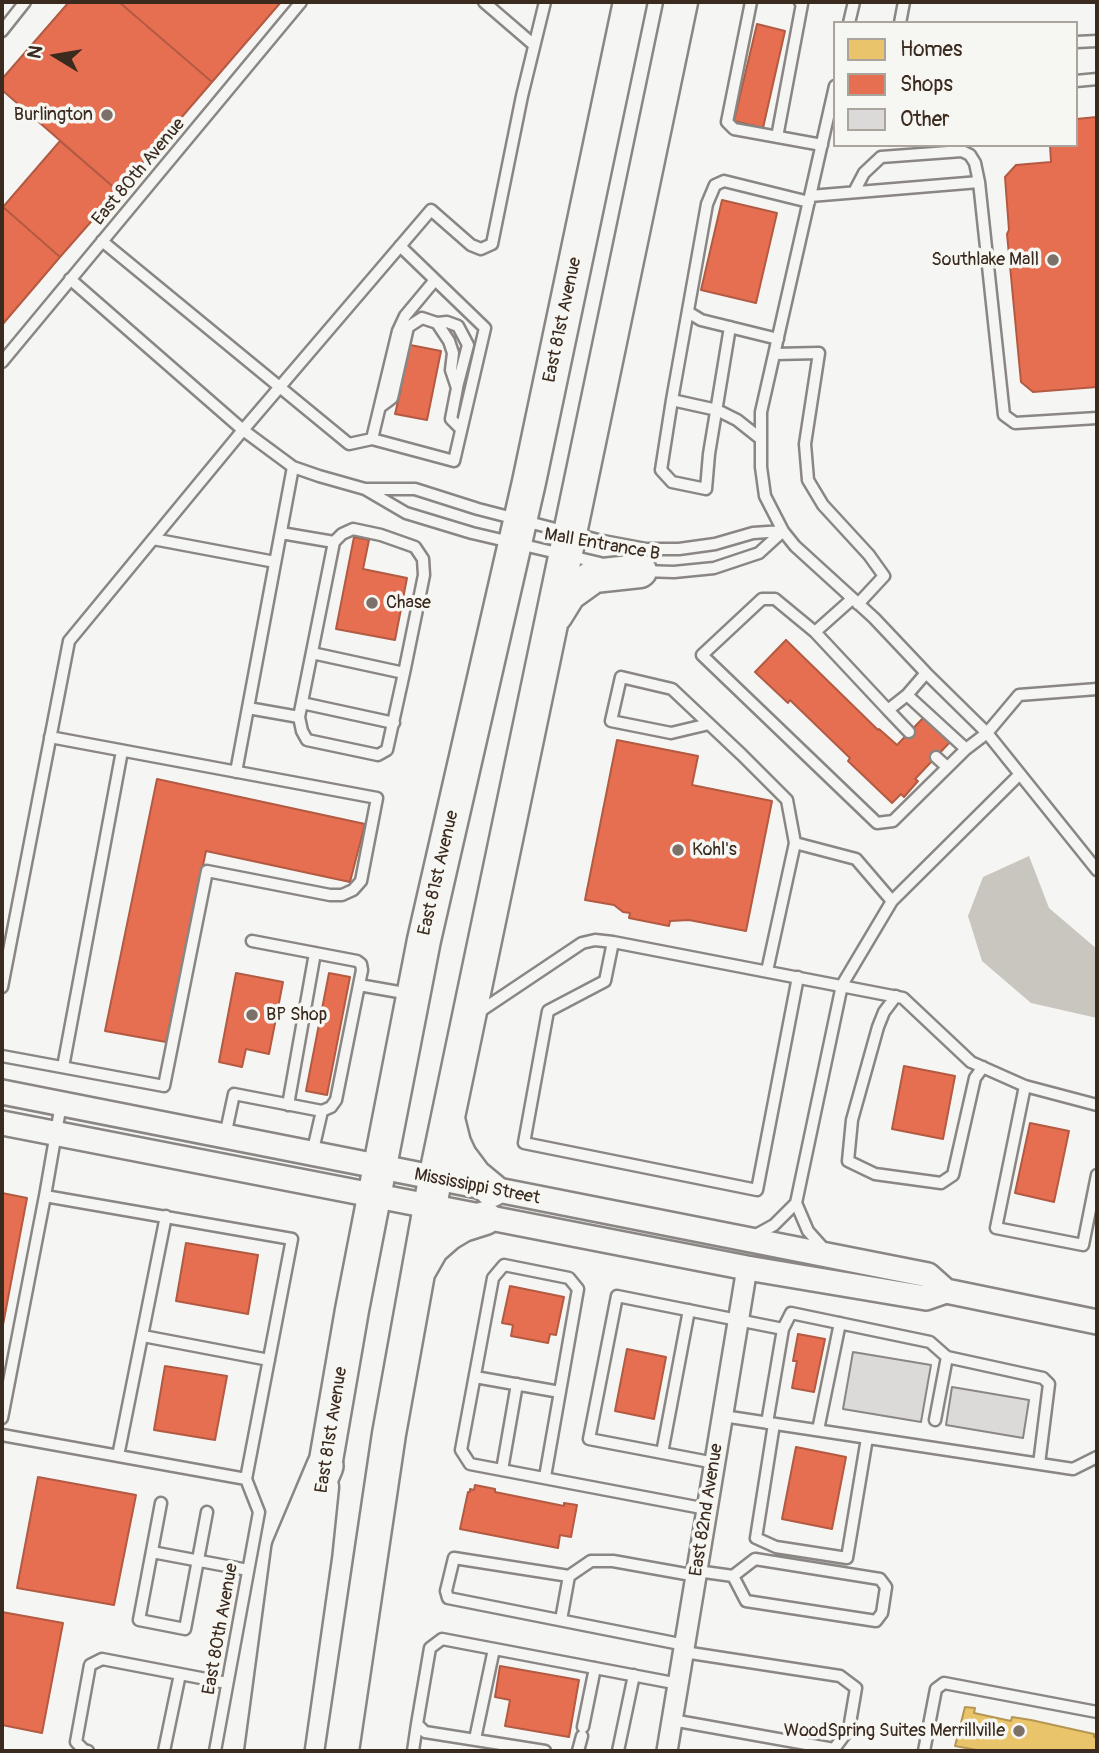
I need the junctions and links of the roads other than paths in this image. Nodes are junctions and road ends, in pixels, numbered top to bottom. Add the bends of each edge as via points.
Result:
1 (25, 2) edge
2 (301, 2) edge
3 (484, 2) edge
4 (545, 2) edge
5 (630, 2) edge
6 (681, 2) edge
7 (751, 2) edge
8 (800, 2) edge
9 (854, 2) edge
10 (905, 2) edge
11 (849, 21) edge
12 (900, 21) edge
13 (2, 31) edge
14 (1097, 41) edge
15 (1078, 42) edge
16 (534, 45) junction
17 (1097, 79) edge
18 (1078, 81) edge
19 (833, 99) edge
20 (777, 137) junction
21 (821, 145) junction
22 (979, 182) junction
23 (854, 192) junction
24 (809, 199) junction
25 (102, 241) junction
26 (400, 246) junction
27 (70, 279) junction
28 (435, 280) junction
29 (688, 312) junction
30 (437, 323) junction
31 (730, 327) junction
32 (778, 339) junction
33 (775, 354) junction
34 (2, 362) edge
35 (280, 388) junction
36 (457, 388) junction
37 (672, 400) junction
38 (380, 407) junction
39 (717, 410) junction
40 (1097, 418) edge
41 (461, 429) junction
42 (243, 430) junction
43 (372, 439) junction
44 (761, 439) junction
45 (293, 467) junction
46 (365, 489) junction
47 (783, 531) junction
48 (517, 532) junction
49 (281, 533) junction
50 (153, 539) junction
51 (334, 542) junction
52 (568, 545) junction
53 (275, 562) junction
54 (640, 571) junction
55 (855, 601) junction
56 (553, 619) junction
57 (815, 632) junction
58 (312, 653) junction
59 (404, 673) junction
60 (926, 673) junction
61 (1097, 689) edge
62 (908, 695) junction
63 (302, 703) junction
64 (248, 708) junction
65 (888, 710) junction
66 (299, 717) junction
67 (394, 723) junction
68 (709, 724) junction
69 (909, 733) dead end
70 (987, 733) junction
71 (50, 737) junction
72 (966, 749) junction
73 (122, 751) junction
74 (936, 757) dead end
75 (947, 767) junction
76 (236, 772) junction
77 (1020, 774) junction
78 (795, 843) junction
79 (1097, 870) edge
80 (892, 901) junction
81 (253, 941) dead end
82 (613, 942) junction
83 (315, 953) junction
84 (767, 971) junction
85 (798, 977) junction
86 (359, 985) junction
87 (842, 985) junction
88 (2, 987) edge
89 (414, 994) junction
90 (896, 996) junction
91 (469, 1019) junction
92 (2, 1056) edge
93 (63, 1067) junction
94 (983, 1068) junction
95 (1025, 1086) junction
96 (2, 1092) edge
97 (61, 1104) junction
98 (288, 1105) junction
99 (1097, 1105) edge
100 (322, 1111) junction
101 (448, 1119) junction
102 (2, 1123) edge
103 (56, 1134) junction
104 (225, 1136) junction
105 (312, 1154) junction
106 (1097, 1175) edge
107 (377, 1182) junction
108 (433, 1193) junction
109 (45, 1196) junction
110 (796, 1203) junction
111 (489, 1204) junction
112 (166, 1216) junction
113 (748, 1240) junction
114 (830, 1255) junction
115 (747, 1268) junction
116 (418, 1273) junction
117 (946, 1291) junction
118 (689, 1310) junction
119 (738, 1320) junction
120 (1097, 1322) edge
121 (840, 1323) junction
122 (783, 1329) junction
123 (143, 1336) junction
124 (947, 1357) junction
125 (269, 1360) junction
126 (475, 1377) junction
127 (517, 1384) junction
128 (560, 1392) junction
129 (723, 1416) junction
130 (2, 1418) edge
131 (935, 1420) dead end
132 (771, 1424) junction
133 (818, 1430) junction
134 (2, 1435) edge
135 (867, 1438) junction
136 (662, 1453) junction
137 (118, 1456) junction
138 (1097, 1457) edge
139 (715, 1464) junction
140 (1039, 1464) junction
141 (325, 1465) junction
142 (502, 1470) junction
143 (545, 1477) junction
144 (246, 1479) junction
145 (161, 1503) dead end
146 (707, 1509) junction
147 (207, 1512) dead end
148 (152, 1552) junction
149 (198, 1561) junction
150 (248, 1570) junction
151 (697, 1573) junction
152 (733, 1576) junction
153 (569, 1577) junction
154 (561, 1620) junction
155 (684, 1648) junction
156 (494, 1649) junction
157 (595, 1668) junction
158 (180, 1674) junction
159 (634, 1675) junction
160 (227, 1683) junction
161 (678, 1684) junction
162 (1097, 1712) edge
163 (673, 1720) junction
164 (417, 1724) junction
165 (475, 1740) junction
166 (263, 1742) edge
167 (88, 1751) edge
168 (164, 1751) edge
169 (215, 1751) edge
170 (288, 1751) edge
171 (342, 1751) edge
172 (413, 1751) edge
173 (545, 1751) edge
174 (578, 1751) edge
175 (618, 1751) edge
176 (667, 1751) edge
177 (924, 1751) edge

1 - 13 lane
2 - 25 lane, East 80th Avenue
3 - 16 lane
4 - 16 lane
5 - 48 highway, East 81st Avenue
6 - 52 highway
7 - 20 lane via 727,122 734,128
8 - 20 lane
9 - 11 lane
10 - 12 lane
14 - 15 lane
16 - 26 lane via 492,244 481,249 471,245 431,210
17 - 18 lane
19 - 21 lane
20 - 21 lane
21 - 24 lane
22 - 23 lane
22 - 23 lane via 975,163 962,152 881,157 864,173
22 - 40 lane via 1004,415 1015,423
23 - 24 lane
24 - 29 lane via 724,181 715,185 707,204
24 - 32 lane
25 - 27 lane, East 80th Avenue
25 - 35 lane
26 - 28 lane
26 - 35 lane
27 - 34 lane, East 80th Avenue
27 - 42 lane, Mall Entrance B
28 - 38 lane via 398,331
28 - 41 lane via 485,328
29 - 31 lane
29 - 37 lane
30 - 36 lane via 453,354
30 - 36 lane via 458,326 468,345
30 - 38 lane via 422,318 408,327 391,398
31 - 32 lane
31 - 39 lane
32 - 33 lane
33 - 44 lane via 761,412
33 - 55 lane via 819,354 805,444 808,480 823,505 884,576
35 - 42 lane
35 - 43 lane via 349,444
36 - 41 lane via 451,419
37 - 39 lane
37 - 39 lane via 661,471 672,482 706,489
38 - 43 lane
39 - 44 lane
41 - 43 lane via 454,461
42 - 45 lane, Mall Entrance B
42 - 50 lane
44 - 47 lane via 765,496
45 - 46 lane, Mall Entrance B
45 - 49 lane
46 - 48 lane, Mall Entrance B via 406,513
46 - 48 lane, Mall Entrance B via 415,489
47 - 52 lane, Mall Entrance B via 679,549
47 - 54 lane, Mall Entrance B via 759,553 714,568
47 - 55 lane
48 - 52 lane, Mall Entrance B
48 - 52 lane, Mall Entrance B
48 - 89 highway, East 81st Avenue
49 - 51 lane
49 - 53 lane
50 - 53 lane
50 - 71 lane via 69,641
51 - 58 lane
51 - 59 lane via 353,529 415,547 422,559 424,575
52 - 54 lane, Mall Entrance B
52 - 56 highway
53 - 64 lane
54 - 56 highway via 594,576 569,594
55 - 57 lane
55 - 60 lane
56 - 91 highway
57 - 65 lane
57 - 75 lane via 775,600 762,599 702,654 877,823 893,821
58 - 59 lane
58 - 63 lane
59 - 67 lane
60 - 62 lane
60 - 70 lane
61 - 70 lane via 1018,695
62 - 65 lane
62 - 72 lane
63 - 66 lane
63 - 67 lane
64 - 66 lane
64 - 76 lane
65 - 69 lane
66 - 67 lane via 307,740 378,755 387,750
68 - 68 lane via 672,689 621,677 611,721 671,733
68 - 78 lane via 787,800
70 - 72 lane
70 - 77 lane
71 - 73 lane
71 - 88 lane
72 - 75 lane
73 - 76 lane
73 - 93 lane
74 - 75 lane
76 - 93 lane via 377,798 361,881 342,895 330,895 207,871 164,1086
77 - 79 lane
77 - 80 lane
78 - 80 lane via 856,859
78 - 84 lane
80 - 87 lane
81 - 83 lane
82 - 84 lane
82 - 85 lane via 605,981 548,1011 524,1143 757,1191
82 - 91 lane via 582,943
83 - 86 lane via 357,961 362,970
83 - 98 lane
84 - 85 lane
85 - 87 lane
86 - 89 lane
86 - 100 lane via 336,1100
87 - 90 lane
87 - 110 lane
89 - 107 highway, East 81st Avenue
90 - 94 lane
90 - 94 lane via 884,1012 874,1040 852,1120 848,1161 875,1174 941,1183 953,1175 975,1079
91 - 101 highway
92 - 93 lane
94 - 95 lane
95 - 99 lane
95 - 106 lane via 996,1228 1083,1245
96 - 97 street, Mississippi Street
97 - 103 lane
97 - 104 street, Mississippi Street
98 - 100 lane
98 - 104 lane via 233,1094
100 - 105 lane
101 - 108 highway
101 - 111 highway via 460,1156
102 - 103 street, Mississippi Street
103 - 107 street, Mississippi Street
103 - 109 lane
104 - 105 street, Mississippi Street
105 - 107 street, Mississippi Street
107 - 108 street, Mississippi Street
107 - 141 highway, East 81st Avenue
108 - 111 street, Mississippi Street
108 - 116 highway
109 - 112 lane
109 - 130 lane
110 - 113 lane via 774,1225
110 - 114 lane via 808,1231
111 - 113 street, Mississippi Street
111 - 115 street, Mississippi Street
111 - 116 highway via 432,1248
112 - 123 lane
112 - 125 lane via 292,1239
113 - 114 street, Mississippi Street
114 - 117 street, Mississippi Street via 928,1275
115 - 117 street, Mississippi Street via 926,1298
115 - 119 street, East 82nd Avenue
116 - 171 highway
117 - 120 street, Mississippi Street
118 - 119 lane
118 - 136 lane
118 - 136 lane via 617,1296 589,1439
119 - 122 lane
119 - 129 street, East 82nd Avenue
121 - 122 lane via 791,1314
121 - 124 lane via 930,1342
121 - 133 lane
122 - 132 lane
123 - 125 lane
123 - 137 lane
124 - 131 lane
124 - 140 lane via 1043,1378 1049,1384
125 - 144 lane
126 - 127 lane
126 - 128 lane via 493,1278 504,1265 569,1278 578,1289
126 - 142 lane via 461,1450 470,1464
127 - 128 lane
127 - 142 lane
128 - 143 lane
129 - 132 lane
129 - 139 street, East 82nd Avenue
132 - 133 lane
132 - 135 lane via 756,1538 811,1553 847,1558
133 - 135 lane
134 - 137 lane
135 - 140 lane
136 - 139 lane
137 - 144 lane
138 - 140 lane via 1073,1469
139 - 146 street, East 82nd Avenue
141 - 166 highway via 290,1549
141 - 170 main road, East 81st Avenue
142 - 143 lane
143 - 146 lane
144 - 150 lane, East 80th Avenue via 259,1512
145 - 148 lane
146 - 151 street, East 82nd Avenue
147 - 149 lane
148 - 149 lane
148 - 149 lane via 139,1620 185,1629
149 - 150 lane
150 - 160 lane, East 80th Avenue
151 - 152 lane
151 - 153 lane via 591,1561
151 - 155 street, East 82nd Avenue
152 - 152 lane via 746,1601 876,1622 882,1613 886,1587 880,1579 755,1559
153 - 154 lane
153 - 154 lane via 454,1558 446,1591 448,1598
154 - 155 lane
155 - 161 street, East 82nd Avenue
155 - 163 lane via 840,1676 856,1688 849,1729 834,1749
156 - 157 lane
156 - 164 lane via 442,1639 430,1648
156 - 165 lane
157 - 159 lane
157 - 174 lane
158 - 160 lane
158 - 167 lane via 102,1659 90,1665 76,1742
158 - 168 lane
159 - 161 lane
159 - 175 lane
160 - 169 lane, East 80th Avenue
161 - 163 street, East 82nd Avenue
162 - 177 lane via 944,1683 936,1689
163 - 176 street, East 82nd Avenue
164 - 165 lane via 425,1732
164 - 172 lane
165 - 173 lane

